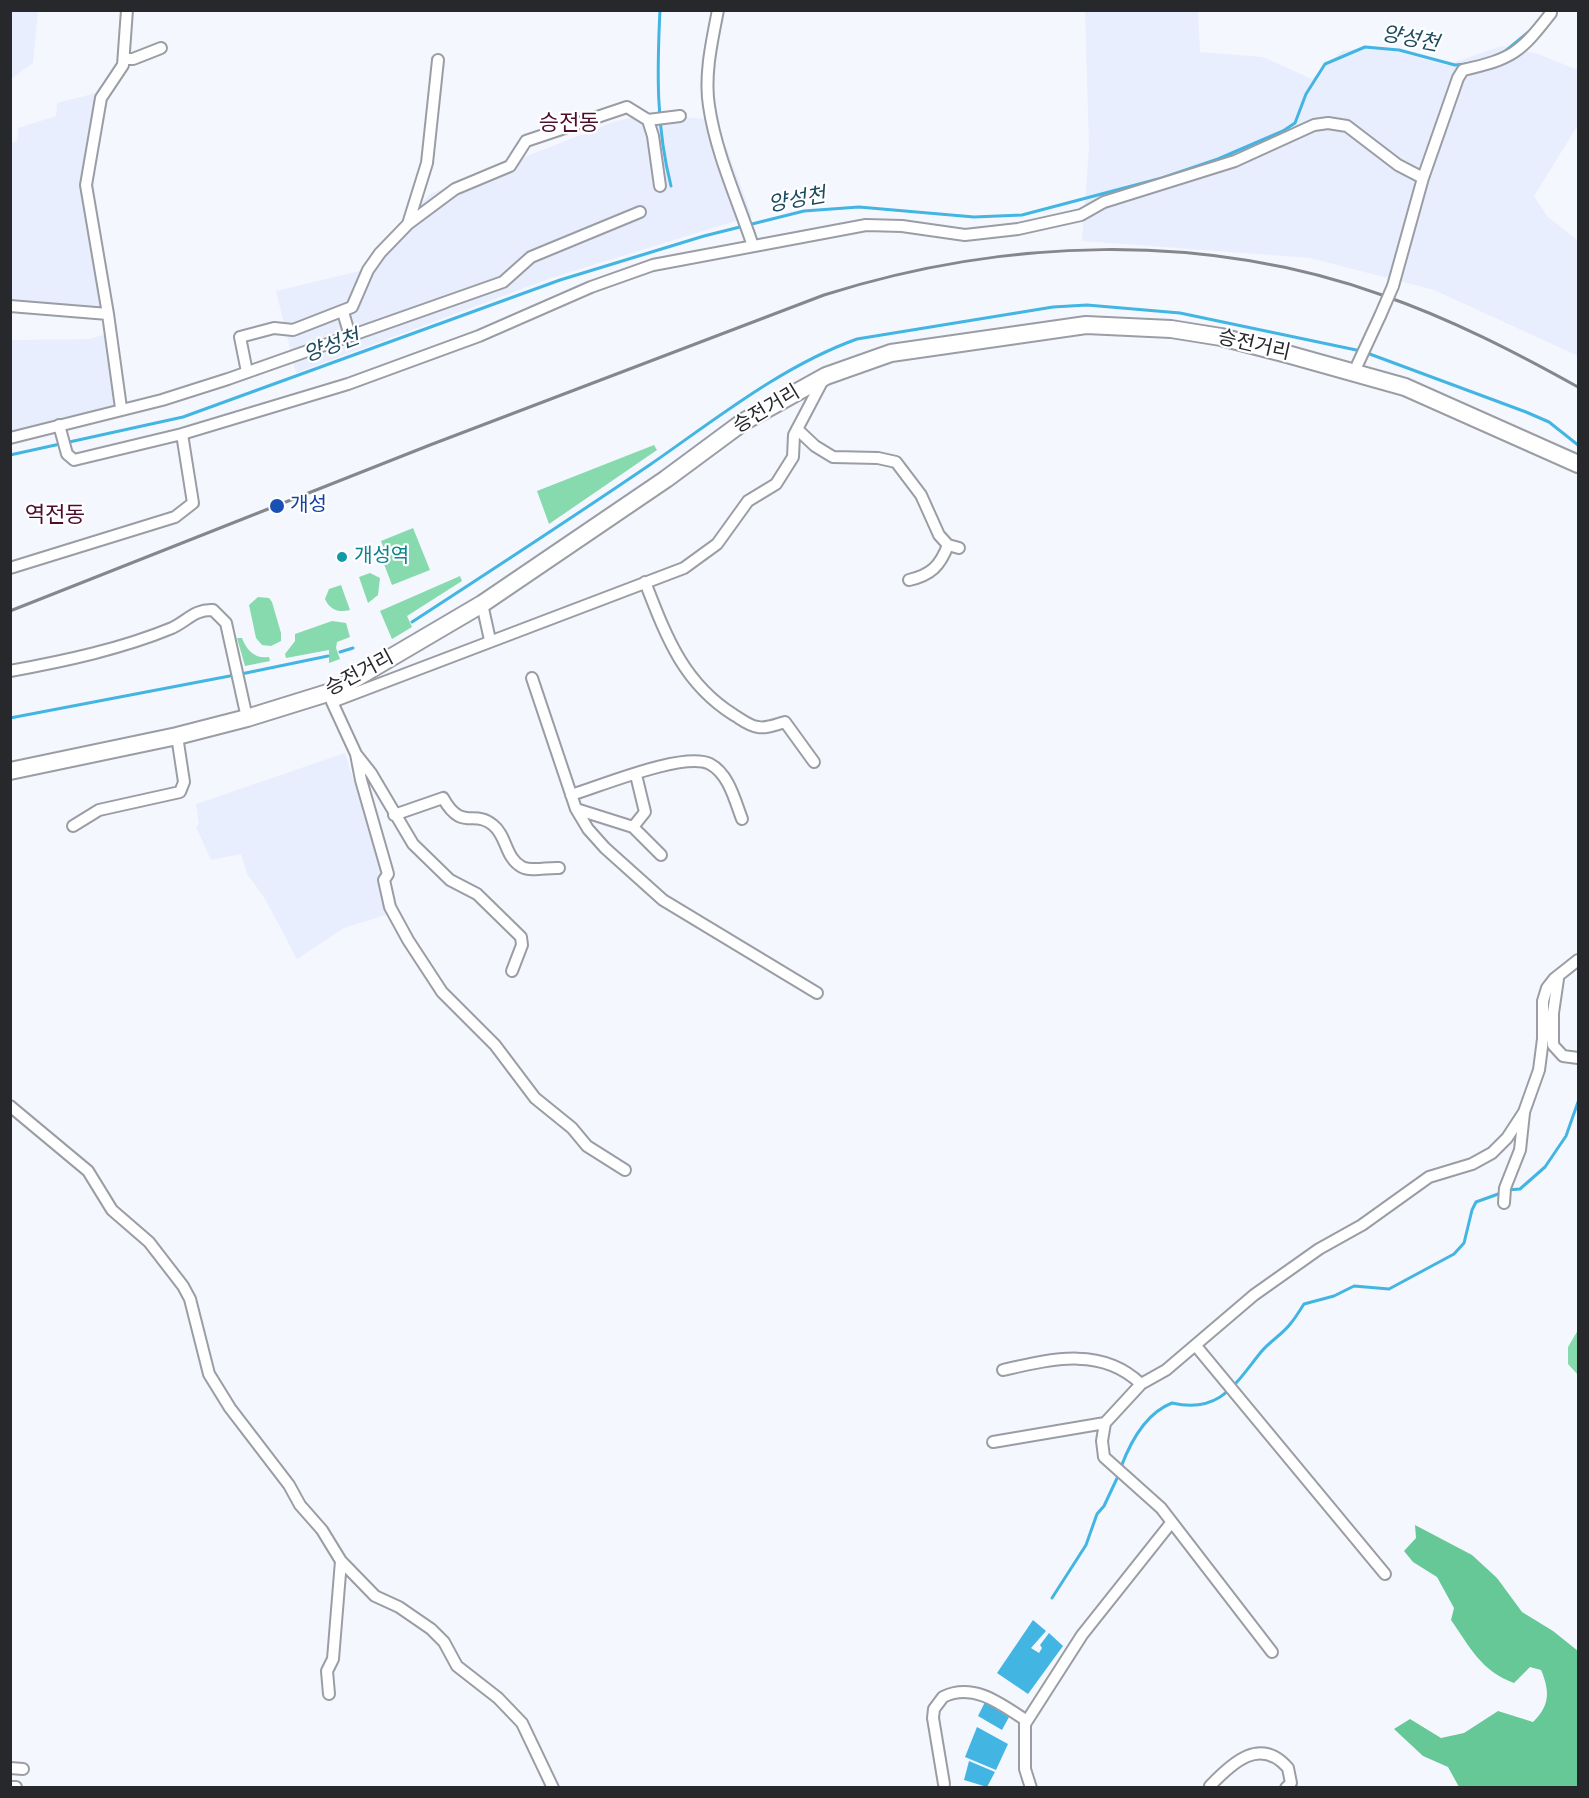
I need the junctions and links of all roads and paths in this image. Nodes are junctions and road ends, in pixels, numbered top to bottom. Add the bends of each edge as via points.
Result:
1 (127, 10) edge
2 (718, 10) edge
3 (1551, 13) dead end
4 (161, 48) dead end
5 (124, 59) junction
6 (438, 60) dead end
7 (680, 116) dead end
8 (650, 120) junction
9 (1424, 178) junction
10 (660, 186) dead end
11 (640, 212) dead end
12 (408, 224) junction
13 (753, 246) junction
14 (10, 306) edge
15 (343, 312) junction
16 (108, 314) junction
17 (350, 336) junction
18 (1360, 359) junction
19 (247, 372) junction
20 (826, 376) junction
21 (121, 408) junction
22 (797, 429) junction
23 (60, 430) junction
24 (182, 434) junction
25 (10, 438) edge
26 (1578, 464) edge
27 (10, 568) edge
28 (909, 580) dead end
29 (645, 582) junction
30 (482, 604) junction
31 (490, 640) junction
32 (10, 671) edge
33 (532, 678) dead end
34 (333, 697) junction
35 (246, 718) junction
36 (177, 736) junction
37 (356, 754) junction
38 (814, 762) dead end
39 (10, 771) edge
40 (636, 775) junction
41 (571, 795) junction
42 (576, 808) junction
43 (394, 815) junction
44 (742, 819) dead end
45 (73, 826) dead end
46 (633, 827) junction
47 (661, 855) dead end
48 (559, 868) dead end
49 (1578, 960) edge
50 (512, 971) dead end
51 (1560, 975) junction
52 (817, 993) dead end
53 (1578, 1058) edge
54 (10, 1106) edge
55 (1524, 1112) junction
56 (625, 1170) dead end
57 (1504, 1196) dead end
58 (1196, 1346) junction
59 (1003, 1370) dead end
60 (1141, 1384) junction
61 (1105, 1423) junction
62 (993, 1442) dead end
63 (1171, 1522) junction
64 (341, 1561) junction
65 (1384, 1574) dead end
66 (1272, 1652) dead end
67 (329, 1694) dead end
68 (1027, 1721) junction
69 (10, 1768) edge
70 (23, 1769) dead end
71 (944, 1784) dead end
72 (1210, 1786) edge
73 (10, 1787) edge
74 (16, 1787) edge
75 (553, 1788) edge
76 (1031, 1788) edge
77 (1286, 1788) edge

1 - 5 street
2 - 13 street via 711,47 709,105
3 - 9 street via 1514,54 1463,70
4 - 5 street
5 - 16 street via 101,98 86,185
6 - 12 street via 427,163
7 - 8 street
8 - 10 street
8 - 12 street via 627,107 526,141 510,166 454,189
9 - 13 street via 1398,165 1347,126 1328,123 1314,125 1235,162 1104,202 1081,215 1018,229 964,235 866,225
9 - 18 street, bridge via 1393,286
11 - 17 street via 531,257 503,282
12 - 15 street via 380,253 352,307
13 - 24 street via 652,265 479,336 348,384
14 - 16 street
15 - 17 street
15 - 19 street via 293,330 274,328 240,337
16 - 21 street
17 - 19 street
18 - 20 main road, 승전거리 via 1171,329 1086,325 891,353
18 - 26 main road, 승전거리 via 1405,387
19 - 21 street via 162,400
20 - 22 street
20 - 30 main road, 승전거리 via 743,422
21 - 23 street
22 - 28 street via 833,457 896,462 921,495 939,535 953,547 932,573
22 - 29 street via 793,457 776,484 748,501 717,544 684,568
23 - 24 street via 67,454 74,460
23 - 25 street
24 - 27 street via 193,503 175,517
29 - 31 street
29 - 38 street via 688,676 720,706 750,725 760,728 785,722
30 - 31 street
30 - 34 main road, 승전거리
31 - 34 street
32 - 35 street via 98,652 174,627 204,609 213,610 226,623
33 - 41 street
34 - 35 main road, 승전거리
34 - 37 street
35 - 36 main road, 승전거리
36 - 39 main road, 승전거리
36 - 45 street via 184,782 180,792 99,810
37 - 43 street
37 - 56 street via 388,874 384,880 390,907 408,940 442,992 495,1045 535,1098 572,1128 587,1146
40 - 41 street
40 - 44 street via 687,760 711,764 731,788
40 - 46 street via 645,812
41 - 42 street
42 - 46 street
42 - 52 street via 604,848 663,900
43 - 48 street via 443,798 458,817 491,823 498,829 508,853 520,866
43 - 50 street via 413,844 450,880 477,894 521,937 522,945
46 - 47 street
49 - 51 street
51 - 53 street via 1555,989 1553,1046 1563,1056
51 - 55 street via 1547,988 1543,1001 1544,1039 1539,1070
54 - 64 street via 88,1171 112,1210 138,1230 174,1272 190,1299 209,1374
55 - 57 street via 1520,1150
55 - 58 street via 1492,1153 1430,1178 1362,1225 1318,1249 1254,1295
58 - 60 street
58 - 65 street
59 - 60 street via 1054,1359 1092,1358 1111,1363
60 - 61 street
61 - 62 street
61 - 63 street via 1104,1457 1161,1508
63 - 66 street
63 - 68 street via 1082,1635
64 - 67 street via 333,1659 327,1671
64 - 75 street via 375,1596 431,1629 444,1642 457,1666 522,1723
68 - 71 street via 980,1693 962,1691 943,1697 933,1718
68 - 76 street via 1024,1769
69 - 70 street
72 - 77 street via 1231,1765 1260,1753 1272,1755 1288,1768 1291,1783
73 - 74 street

